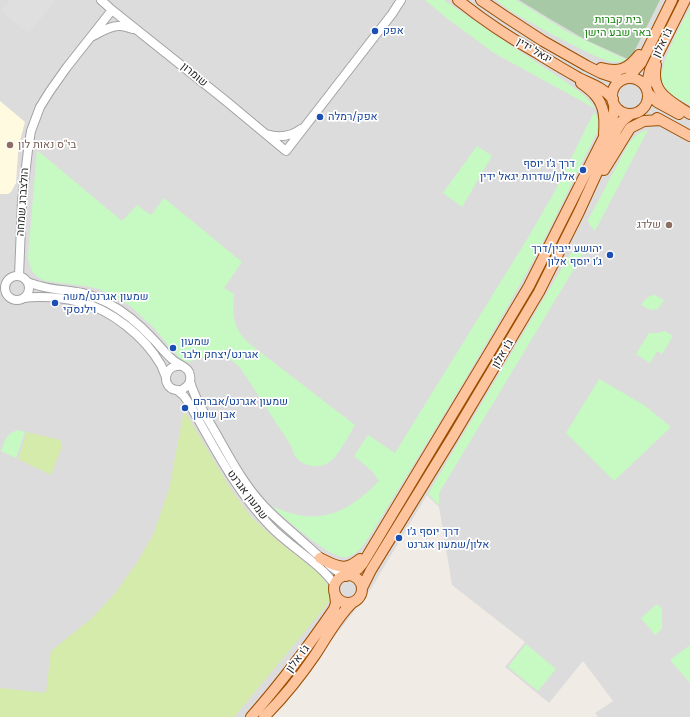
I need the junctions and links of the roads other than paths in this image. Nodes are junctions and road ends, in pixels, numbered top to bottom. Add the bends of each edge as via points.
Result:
1 (101, 0) edge
2 (401, 0) edge
3 (407, 0) edge
4 (458, 0) edge
5 (481, 0) edge
6 (672, 0) edge
7 (685, 0) edge
8 (112, 10) junction
9 (392, 14) junction
10 (138, 31) junction
11 (91, 38) junction
12 (652, 40) junction
13 (658, 55) junction
14 (579, 62) junction
15 (564, 69) junction
16 (625, 79) junction
17 (647, 90) junction
18 (614, 102) junction
19 (634, 113) junction
20 (690, 114) edge
21 (690, 119) edge
22 (661, 120) junction
23 (306, 125) junction
24 (264, 133) junction
25 (690, 136) edge
26 (603, 139) junction
27 (579, 212) junction
28 (19, 276) junction
29 (4, 282) edge
30 (28, 282) junction
31 (0, 293) edge
32 (9, 297) junction
33 (25, 298) junction
34 (182, 366) junction
35 (166, 377) junction
36 (190, 381) junction
37 (177, 390) junction
38 (369, 552) junction
39 (320, 558) junction
40 (345, 576) junction
41 (362, 588) junction
42 (335, 590) junction
43 (353, 602) junction
44 (251, 717) edge
45 (264, 717) edge

1 - 8 street, שומרון
2 - 9 street
3 - 9 street
4 - 15 main road, יגאל ידין via 498,29
5 - 14 main road, יגאל ידין via 542,41
6 - 12 main road, ג'ו אלון
7 - 13 main road, ג'ו אלון
8 - 10 street, שומרון
8 - 11 street, הולצברג שמחה
9 - 23 street
10 - 11 street via 117,26
10 - 24 street, שומרון
11 - 28 street, הולצברג שמחה via 50,91 40,107 31,131 22,200
12 - 14 main road via 632,64 619,70 602,69
12 - 16 main road, ג'ו אלון via 641,63
13 - 17 main road, ג'ו אלון via 650,70
13 - 20 main road via 654,76 659,92
14 - 16 main road, יגאל ידין via 601,73
15 - 18 main road, יגאל ידין via 603,89
15 - 26 main road via 600,101 605,115
16 - 17 main road via 638,80
16 - 18 main road via 614,88
17 - 19 main road via 646,104
17 - 21 main road via 658,102
18 - 19 main road via 621,111
18 - 26 main road, ג'ו אלון via 614,117
19 - 22 main road via 647,114
19 - 27 main road, ג'ו אלון via 622,121 617,130
22 - 25 main road
22 - 27 main road via 644,121 630,128
23 - 24 street via 282,137
23 - 24 street, שומרון via 286,151
26 - 38 main road, ג'ו אלון via 525,293
27 - 41 main road, ג'ו אלון via 532,303
28 - 29 street
28 - 30 street
29 - 32 street
30 - 33 street via 29,290
30 - 34 street via 40,287 83,294 109,304 133,320 165,353
31 - 32 street
32 - 33 street via 17,300
33 - 35 street via 40,297 81,302 104,312 128,327 147,345
34 - 35 street via 171,368
34 - 36 street via 186,368
35 - 37 street via 168,385
36 - 37 street via 185,388
36 - 39 street, שמעון אגרנט via 198,400 253,493 276,519
37 - 42 street, שמעון אגרנט via 190,405 246,499 270,526 325,572
38 - 39 main road via 347,567
38 - 40 main road, ג'ו אלון via 358,568
39 - 40 street, שמעון אגרנט
40 - 41 main road via 358,580
40 - 42 main road via 337,581
41 - 43 main road via 360,596
42 - 43 main road via 341,601
42 - 44 main road, ג'ו אלון via 334,609 303,653
43 - 45 main road, ג'ו אלון via 344,611 295,682

